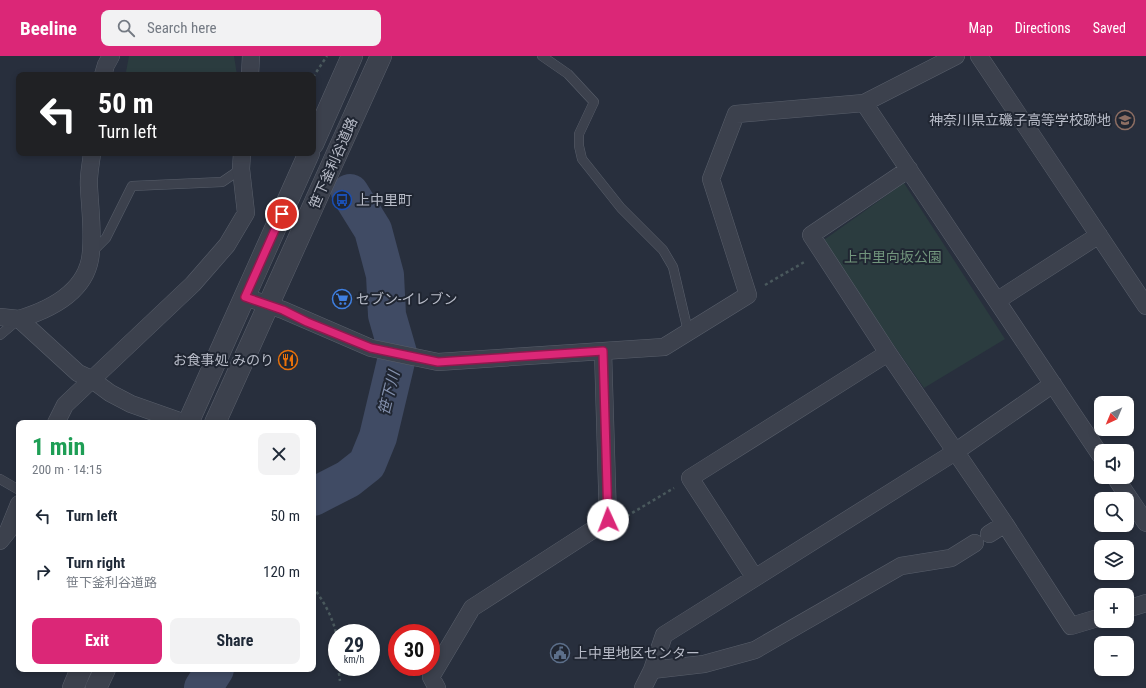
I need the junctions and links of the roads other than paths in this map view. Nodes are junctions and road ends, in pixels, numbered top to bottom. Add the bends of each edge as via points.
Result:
1 (111, 56) edge
2 (251, 56) edge
3 (352, 56) edge
4 (381, 56) edge
5 (542, 56) edge
6 (956, 56) edge
7 (979, 56) edge
8 (104, 72) edge
9 (250, 72) edge
10 (864, 103) junction
11 (316, 137) edge
12 (92, 156) edge
13 (308, 156) edge
14 (242, 161) edge
15 (909, 169) junction
16 (1099, 234) junction
17 (91, 253) junction
18 (245, 297) junction
19 (998, 300) junction
20 (268, 306) junction
21 (1146, 306) edge
22 (0, 317) edge
23 (19, 319) junction
24 (688, 331) junction
25 (0, 335) edge
26 (603, 351) junction
27 (888, 353) junction
28 (91, 380) junction
29 (1053, 384) junction
30 (58, 420) edge
31 (176, 420) edge
32 (189, 420) edge
33 (216, 420) edge
34 (1094, 446) edge
35 (955, 452) junction
36 (0, 479) edge
37 (1120, 484) edge
38 (16, 488) edge
39 (16, 511) edge
40 (1146, 523) edge
41 (1005, 524) junction
42 (989, 534) dead end
43 (0, 541) edge
44 (975, 543) dead end
45 (755, 578) junction
46 (1146, 603) edge
47 (1134, 607) edge
48 (1094, 619) edge
49 (652, 670) junction
50 (80, 672) edge
51 (104, 672) edge
52 (431, 684) edge
53 (73, 688) edge
54 (96, 688) edge
55 (643, 688) edge

1 - 8 street
2 - 9 street
3 - 11 street, 笹下釜利谷道路
4 - 20 street, 笹下釜利谷道路
5 - 24 lane via 568,74 594,102 579,134 582,159 621,208 663,250 672,267
6 - 10 street
7 - 16 street
10 - 15 street
10 - 24 street via 736,114 711,178 748,295
12 - 17 street via 89,184
13 - 18 street, 笹下釜利谷道路
14 - 17 lane via 222,182 132,186 106,238
14 - 28 street via 246,213 227,246 193,284
15 - 19 street
15 - 27 street via 812,235
16 - 19 street
16 - 21 street
17 - 23 street via 87,269 77,287 60,302 39,313
18 - 20 street
18 - 32 street, 笹下釜利谷道路
19 - 29 street
20 - 26 street via 371,348 438,362
20 - 33 street, 笹下釜利谷道路
22 - 23 street
23 - 25 lane
23 - 28 street via 78,373
24 - 26 street via 664,346
26 - 52 street via 608,520 472,608
27 - 35 street
27 - 45 street via 690,478
28 - 30 street via 65,405
28 - 31 street via 131,404
29 - 34 street
29 - 35 street
35 - 41 street
35 - 45 street
36 - 38 lane
37 - 40 street
39 - 43 street via 8,531
41 - 42 street
41 - 48 street via 1071,626
44 - 49 street via 951,558 901,566 755,650 704,664
45 - 49 street via 664,636
46 - 47 street
49 - 55 street
50 - 53 street
51 - 54 street

